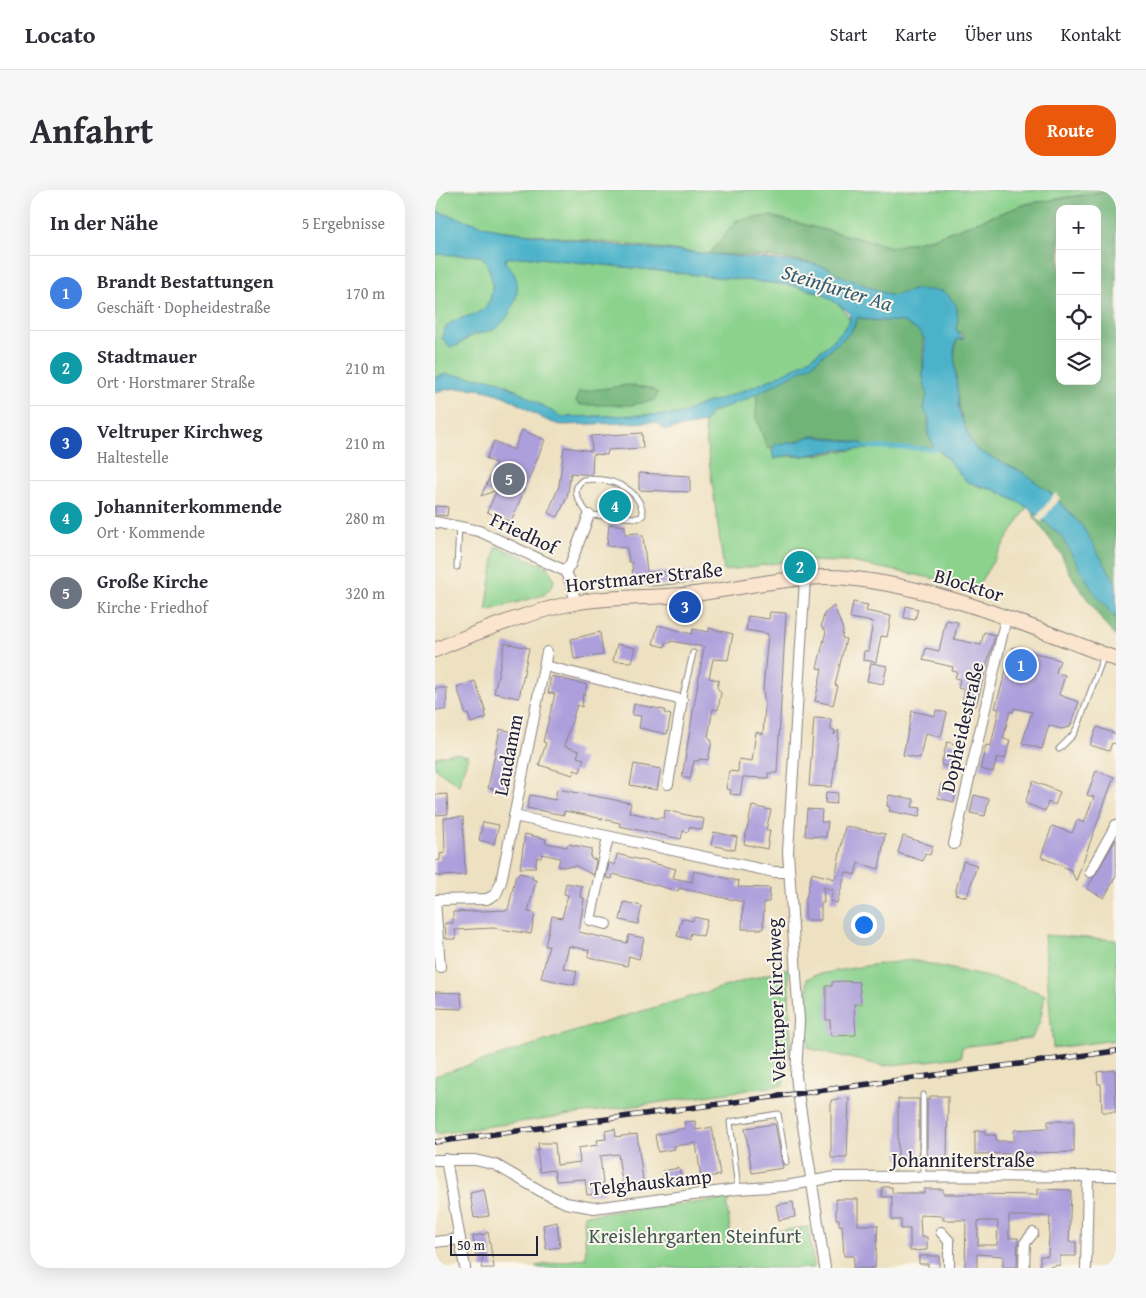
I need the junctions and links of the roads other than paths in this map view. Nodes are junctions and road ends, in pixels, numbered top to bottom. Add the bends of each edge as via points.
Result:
1 (589, 515) junction
2 (435, 522) edge
3 (459, 526) junction
4 (457, 567) dead end
5 (565, 571) junction
6 (805, 579) junction
7 (575, 602) junction
8 (1006, 618) junction
9 (435, 650) edge
10 (547, 652) dead end
11 (693, 653) dead end
12 (1110, 656) edge
13 (545, 666) junction
14 (682, 700) junction
15 (1059, 749) dead end
16 (668, 784) dead end
17 (514, 816) junction
18 (1116, 825) edge
19 (609, 837) junction
20 (954, 844) dead end
21 (788, 872) junction
22 (1091, 872) dead end
23 (435, 900) edge
24 (606, 924) dead end
25 (439, 966) dead end
26 (923, 1095) dead end
27 (446, 1159) junction
28 (435, 1160) edge
29 (786, 1162) dead end
30 (1116, 1176) edge
31 (1088, 1177) junction
32 (923, 1178) junction
33 (810, 1181) junction
34 (738, 1190) junction
35 (941, 1232) dead end
36 (1033, 1233) dead end
37 (460, 1238) junction
38 (435, 1242) edge
39 (465, 1268) edge
40 (825, 1268) edge
41 (949, 1268) edge
42 (1024, 1268) edge
43 (1086, 1268) edge

1 - 1 lane via 576,493 583,480 624,485 643,513 639,518
1 - 5 street via 571,565
2 - 3 street, Friedhof
3 - 4 lane
3 - 5 street, Friedhof via 487,534
5 - 7 street, Friedhof
6 - 7 main road, Horstmarer Straße via 682,596
6 - 8 main road, Blocktor via 855,578 898,586 952,599
6 - 21 street, Veltruper Kirchweg
7 - 9 main road, Horstmarer Straße
8 - 12 main road, Blocktor
8 - 20 street, Dopheidestraße
10 - 13 street, Laudamm
11 - 14 lane
12 - 15 lane via 1078,726
13 - 14 street
13 - 17 street, Laudamm
14 - 16 street
17 - 19 street, Laudamm
17 - 23 street via 496,894 487,899
18 - 22 street
19 - 21 street, Laudamm via 773,872
19 - 24 street via 590,920
21 - 33 street, Veltruper Kirchweg via 799,1021 796,1075
23 - 25 street
26 - 32 lane
27 - 28 street, Telghauskamp
27 - 34 street, Telghauskamp via 475,1160 495,1165 544,1194 566,1203 594,1208
27 - 37 street
29 - 34 lane via 778,1114 730,1122
30 - 31 street, Johanniterstraße
31 - 32 street, Johanniterstraße
31 - 43 street
32 - 33 street, Johanniterstraße via 835,1177
33 - 34 street, Telghauskamp
33 - 40 street, Veltruper Kirchweg
35 - 41 street via 949,1241
36 - 42 street via 1025,1242
37 - 38 street
37 - 39 street

